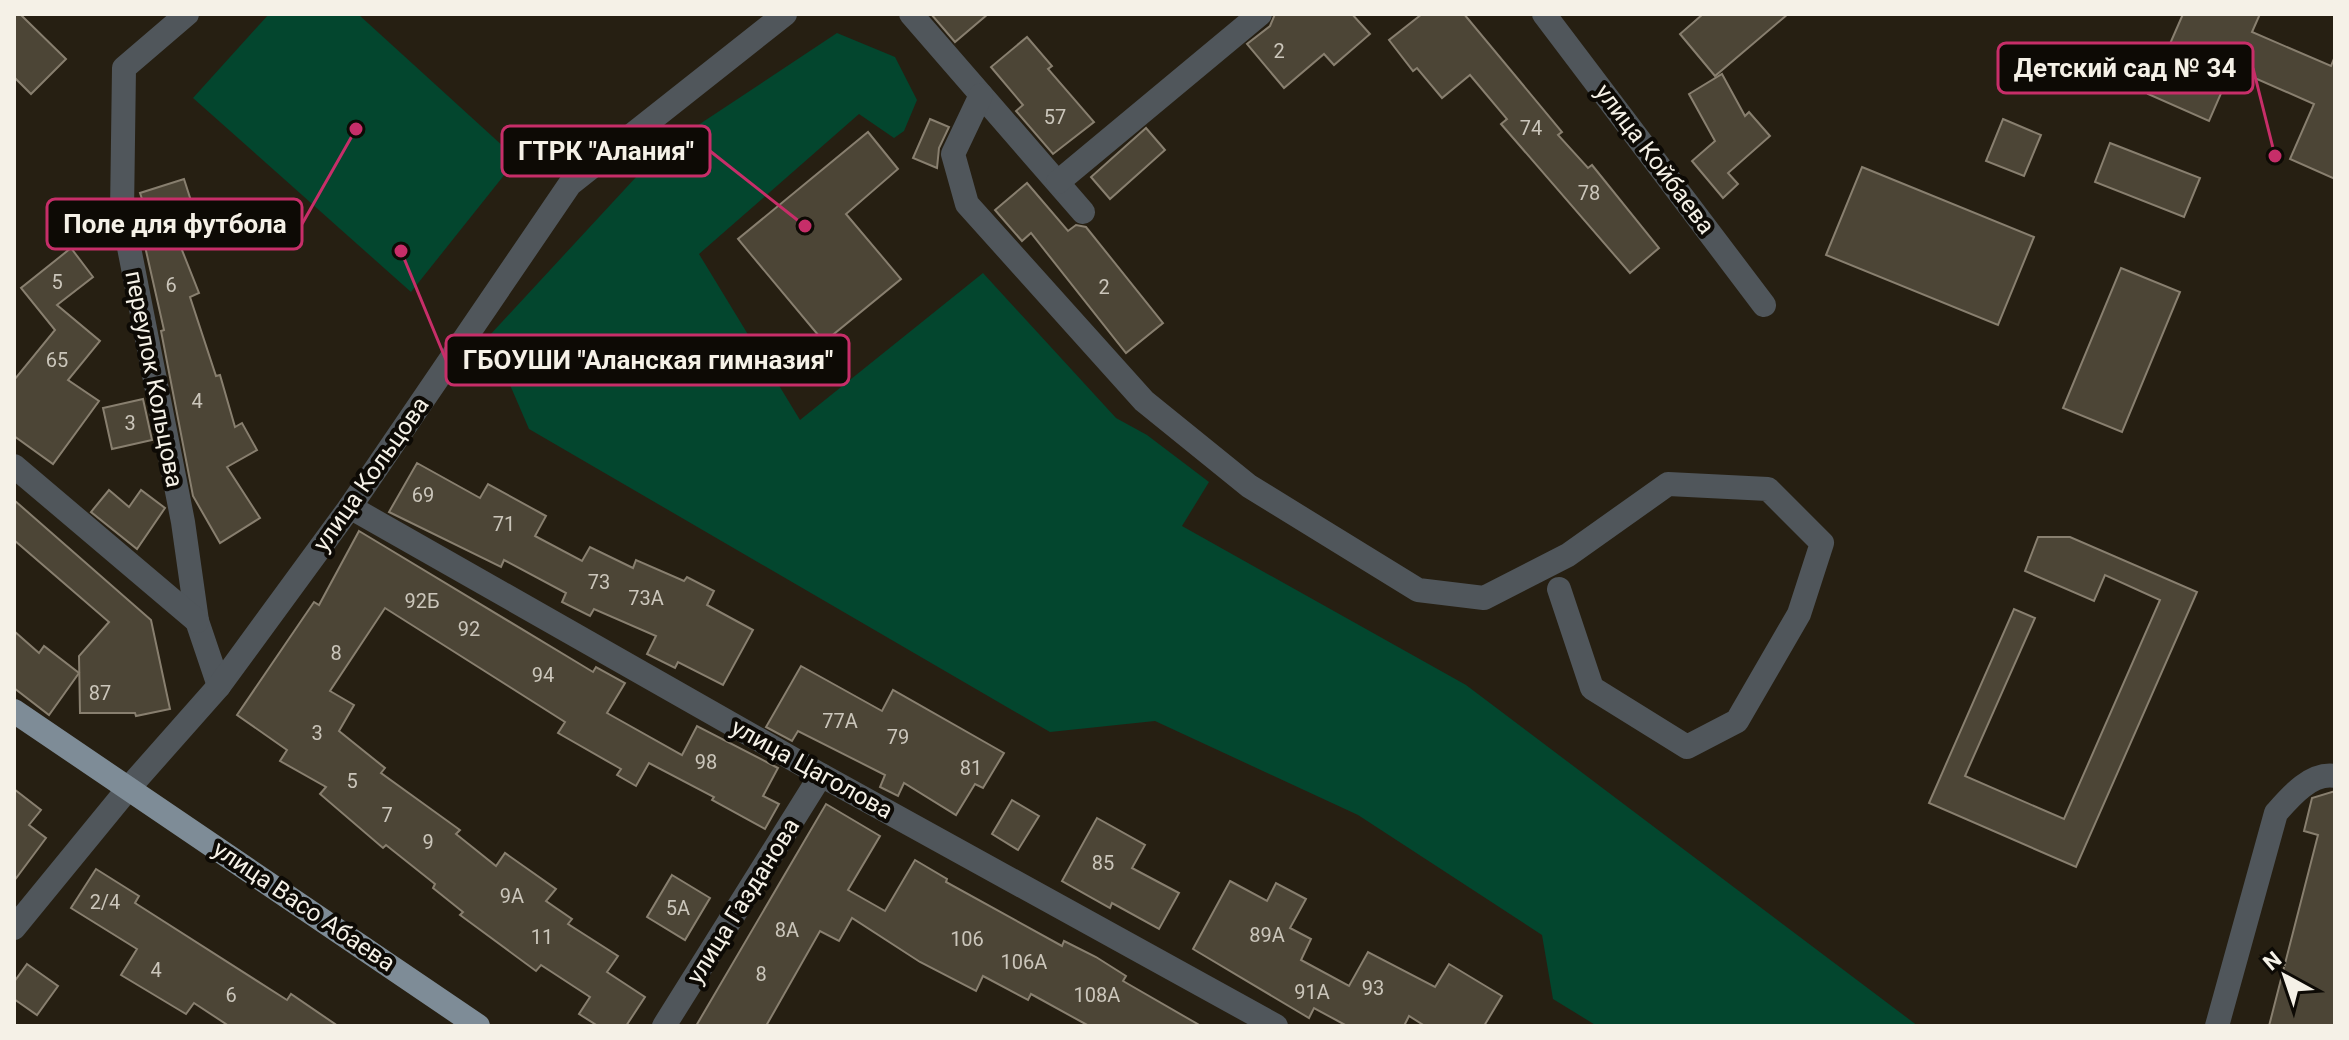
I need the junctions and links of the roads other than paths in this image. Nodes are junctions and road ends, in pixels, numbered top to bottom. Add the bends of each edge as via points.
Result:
1 (187, 14) edge
2 (785, 14) edge
3 (911, 14) edge
4 (1260, 14) edge
5 (1544, 14) edge
6 (981, 95) junction
7 (1058, 182) junction
8 (1083, 212) dead end
9 (1764, 305) dead end
10 (14, 466) edge
11 (350, 507) junction
12 (1559, 589) dead end
13 (197, 621) junction
14 (219, 686) junction
15 (14, 711) edge
16 (821, 775) junction
17 (2335, 776) edge
18 (127, 790) junction
19 (14, 928) edge
20 (478, 1026) edge
21 (664, 1026) edge
22 (1276, 1026) edge
23 (2217, 1026) edge

1 - 13 street, переулок Кольцова via 124,68 122,212 183,522
2 - 11 street, улица Кольцова via 570,184
3 - 6 street
4 - 7 street
5 - 9 street, улица Койбаева
6 - 7 street
6 - 12 street via 953,154 967,204 1144,401 1249,486 1418,590 1484,598 1568,555 1668,484 1768,489 1822,543 1799,614 1737,721 1687,747 1592,688
7 - 8 street
10 - 13 street
11 - 14 street, улица Кольцова
11 - 16 street, улица Цаголова
13 - 14 street, переулок Кольцова
14 - 18 street, улица Кольцова
15 - 18 main road, улица Васо Абаева
16 - 21 street, улица Газданова
16 - 22 street, улица Цаголова
17 - 23 street via 2299,788 2276,813
18 - 19 street, улица Кольцова
18 - 20 main road, улица Васо Абаева via 240,861

